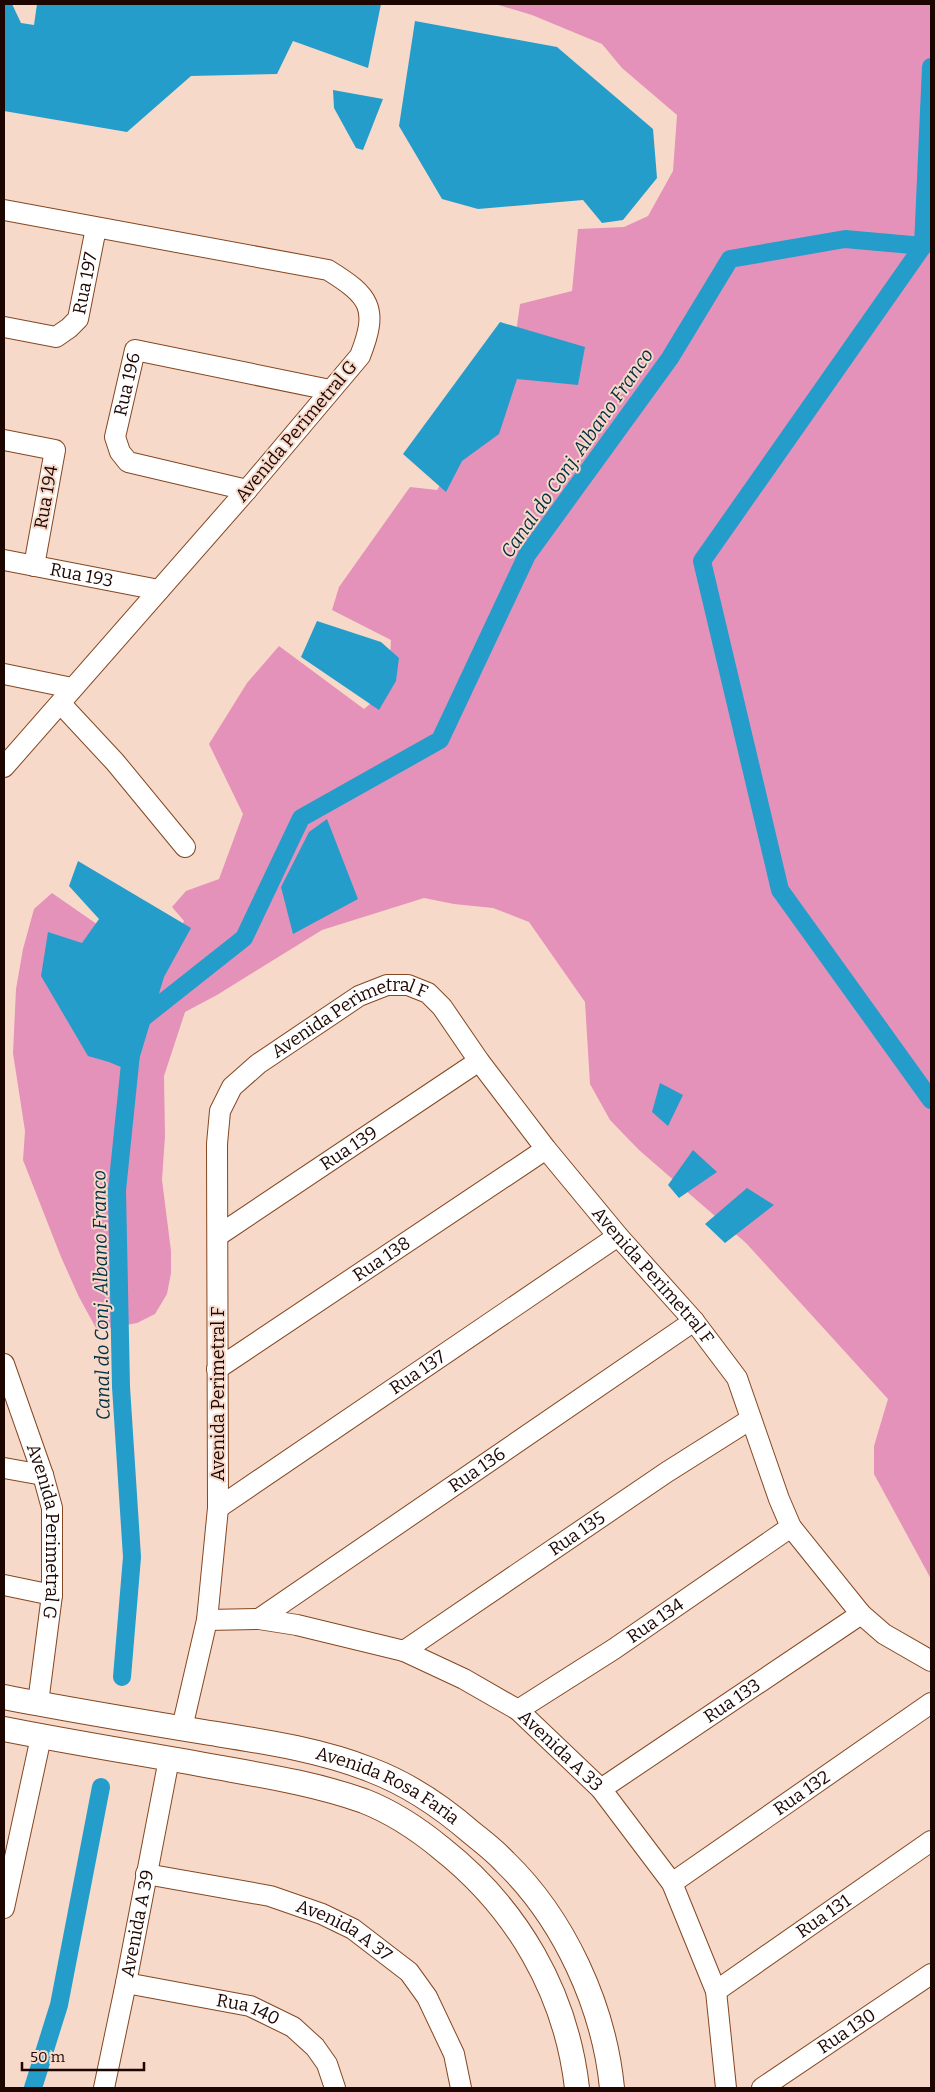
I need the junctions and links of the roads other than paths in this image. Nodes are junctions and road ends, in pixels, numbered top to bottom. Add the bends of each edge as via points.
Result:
1 (4, 210) edge
2 (96, 228) junction
3 (4, 327) edge
4 (330, 390) junction
5 (4, 440) edge
6 (247, 490) junction
7 (4, 560) edge
8 (34, 566) junction
9 (159, 590) junction
10 (4, 674) edge
11 (67, 696) junction
12 (4, 767) edge
13 (185, 847) dead end
14 (479, 1060) junction
15 (546, 1149) junction
16 (219, 1236) junction
17 (618, 1236) junction
18 (694, 1321) junction
19 (4, 1364) edge
20 (217, 1369) junction
21 (751, 1419) junction
22 (4, 1468) edge
23 (43, 1475) junction
24 (218, 1508) junction
25 (791, 1527) junction
26 (4, 1585) edge
27 (52, 1595) junction
28 (861, 1614) junction
29 (259, 1619) junction
30 (207, 1620) junction
31 (404, 1651) junction
32 (931, 1660) edge
33 (4, 1697) edge
34 (38, 1703) junction
35 (931, 1703) edge
36 (518, 1710) junction
37 (182, 1728) junction
38 (4, 1729) edge
39 (42, 1737) junction
40 (280, 1745) junction
41 (169, 1758) junction
42 (274, 1777) junction
43 (601, 1789) junction
44 (931, 1841) edge
45 (10, 1847) edge
46 (146, 1874) junction
47 (672, 1883) junction
48 (4, 1908) edge
49 (931, 1974) edge
50 (126, 1983) junction
51 (716, 1991) junction
52 (104, 2088) edge
53 (335, 2088) edge
54 (461, 2088) edge
55 (577, 2088) edge
56 (612, 2088) edge
57 (726, 2088) edge
58 (762, 2088) edge

1 - 2 street, Avenida Perimetral G
2 - 3 street, Rua 197 via 78,318 69,328 56,337
2 - 4 street, Avenida Perimetral G via 328,270 352,285 368,303 368,337 360,356
4 - 6 street, Avenida Perimetral G
4 - 6 street, Rua 196 via 135,350 115,437 120,452 128,462
5 - 8 street, Rua 194 via 55,450
6 - 9 street, Avenida Perimetral G
7 - 8 street, Rua 193
8 - 9 street, Rua 193
9 - 11 street, Avenida Perimetral G
10 - 11 street
11 - 12 street, Avenida Perimetral G
11 - 13 street via 115,762
14 - 15 street, Avenida Perimetral F
14 - 16 street, Rua 139
14 - 16 street, Avenida Perimetral F via 428,993 408,984 387,985 359,996 298,1036 232,1087 220,1112 217,1144
15 - 17 street, Avenida Perimetral F
15 - 20 street, Rua 138
16 - 20 street, Avenida Perimetral F
17 - 18 street, Avenida Perimetral F
17 - 24 street, Rua 137
18 - 21 street, Avenida Perimetral F via 737,1378
18 - 29 street, Rua 136
19 - 23 street, Avenida Perimetral G
20 - 24 street, Avenida Perimetral F
21 - 25 street, Avenida Perimetral F
21 - 31 street, Rua 135 via 667,1472
22 - 23 street
23 - 27 street, Avenida Perimetral G via 52,1508
24 - 30 street, Avenida Perimetral F
25 - 28 street, Avenida Perimetral F
25 - 36 street, Rua 134 via 614,1649
26 - 27 street
27 - 34 street, Avenida Perimetral G
28 - 32 street, Avenida Perimetral F via 884,1634
28 - 43 street, Rua 133
29 - 30 street, Avenida A 33
29 - 31 street, Avenida A 33 via 336,1633
30 - 37 street, Avenida Perimetral F
31 - 36 street, Avenida A 33 via 464,1679
33 - 34 street, Avenida Rosa Faria
34 - 37 street, Avenida Rosa Faria
35 - 47 street, Rua 132
36 - 43 street, Avenida A 33
37 - 40 street, Avenida Rosa Faria
38 - 39 street, Avenida Rosa Faria
39 - 41 street, Avenida Rosa Faria
39 - 45 street
40 - 42 street
40 - 56 street, Avenida Rosa Faria via 371,1770 408,1786 452,1816 506,1862 557,1928 580,1974 598,2020
41 - 42 street, Avenida Rosa Faria
41 - 46 street, Avenida A 39
42 - 55 street, Avenida Rosa Faria via 365,1802 398,1818 423,1834 475,1877 504,1910 547,1978 564,2022
43 - 47 street, Avenida A 33
44 - 51 street, Rua 131
45 - 48 street
46 - 50 street, Avenida A 39
46 - 54 street, Avenida A 37 via 270,1896 353,1929 408,1972 427,1997 454,2054
47 - 51 street, Avenida A 33
49 - 58 street, Rua 130
50 - 52 street, Avenida A 39
50 - 53 street, Rua 140 via 250,2006 292,2027 315,2046 327,2064
51 - 57 street, Avenida A 33

